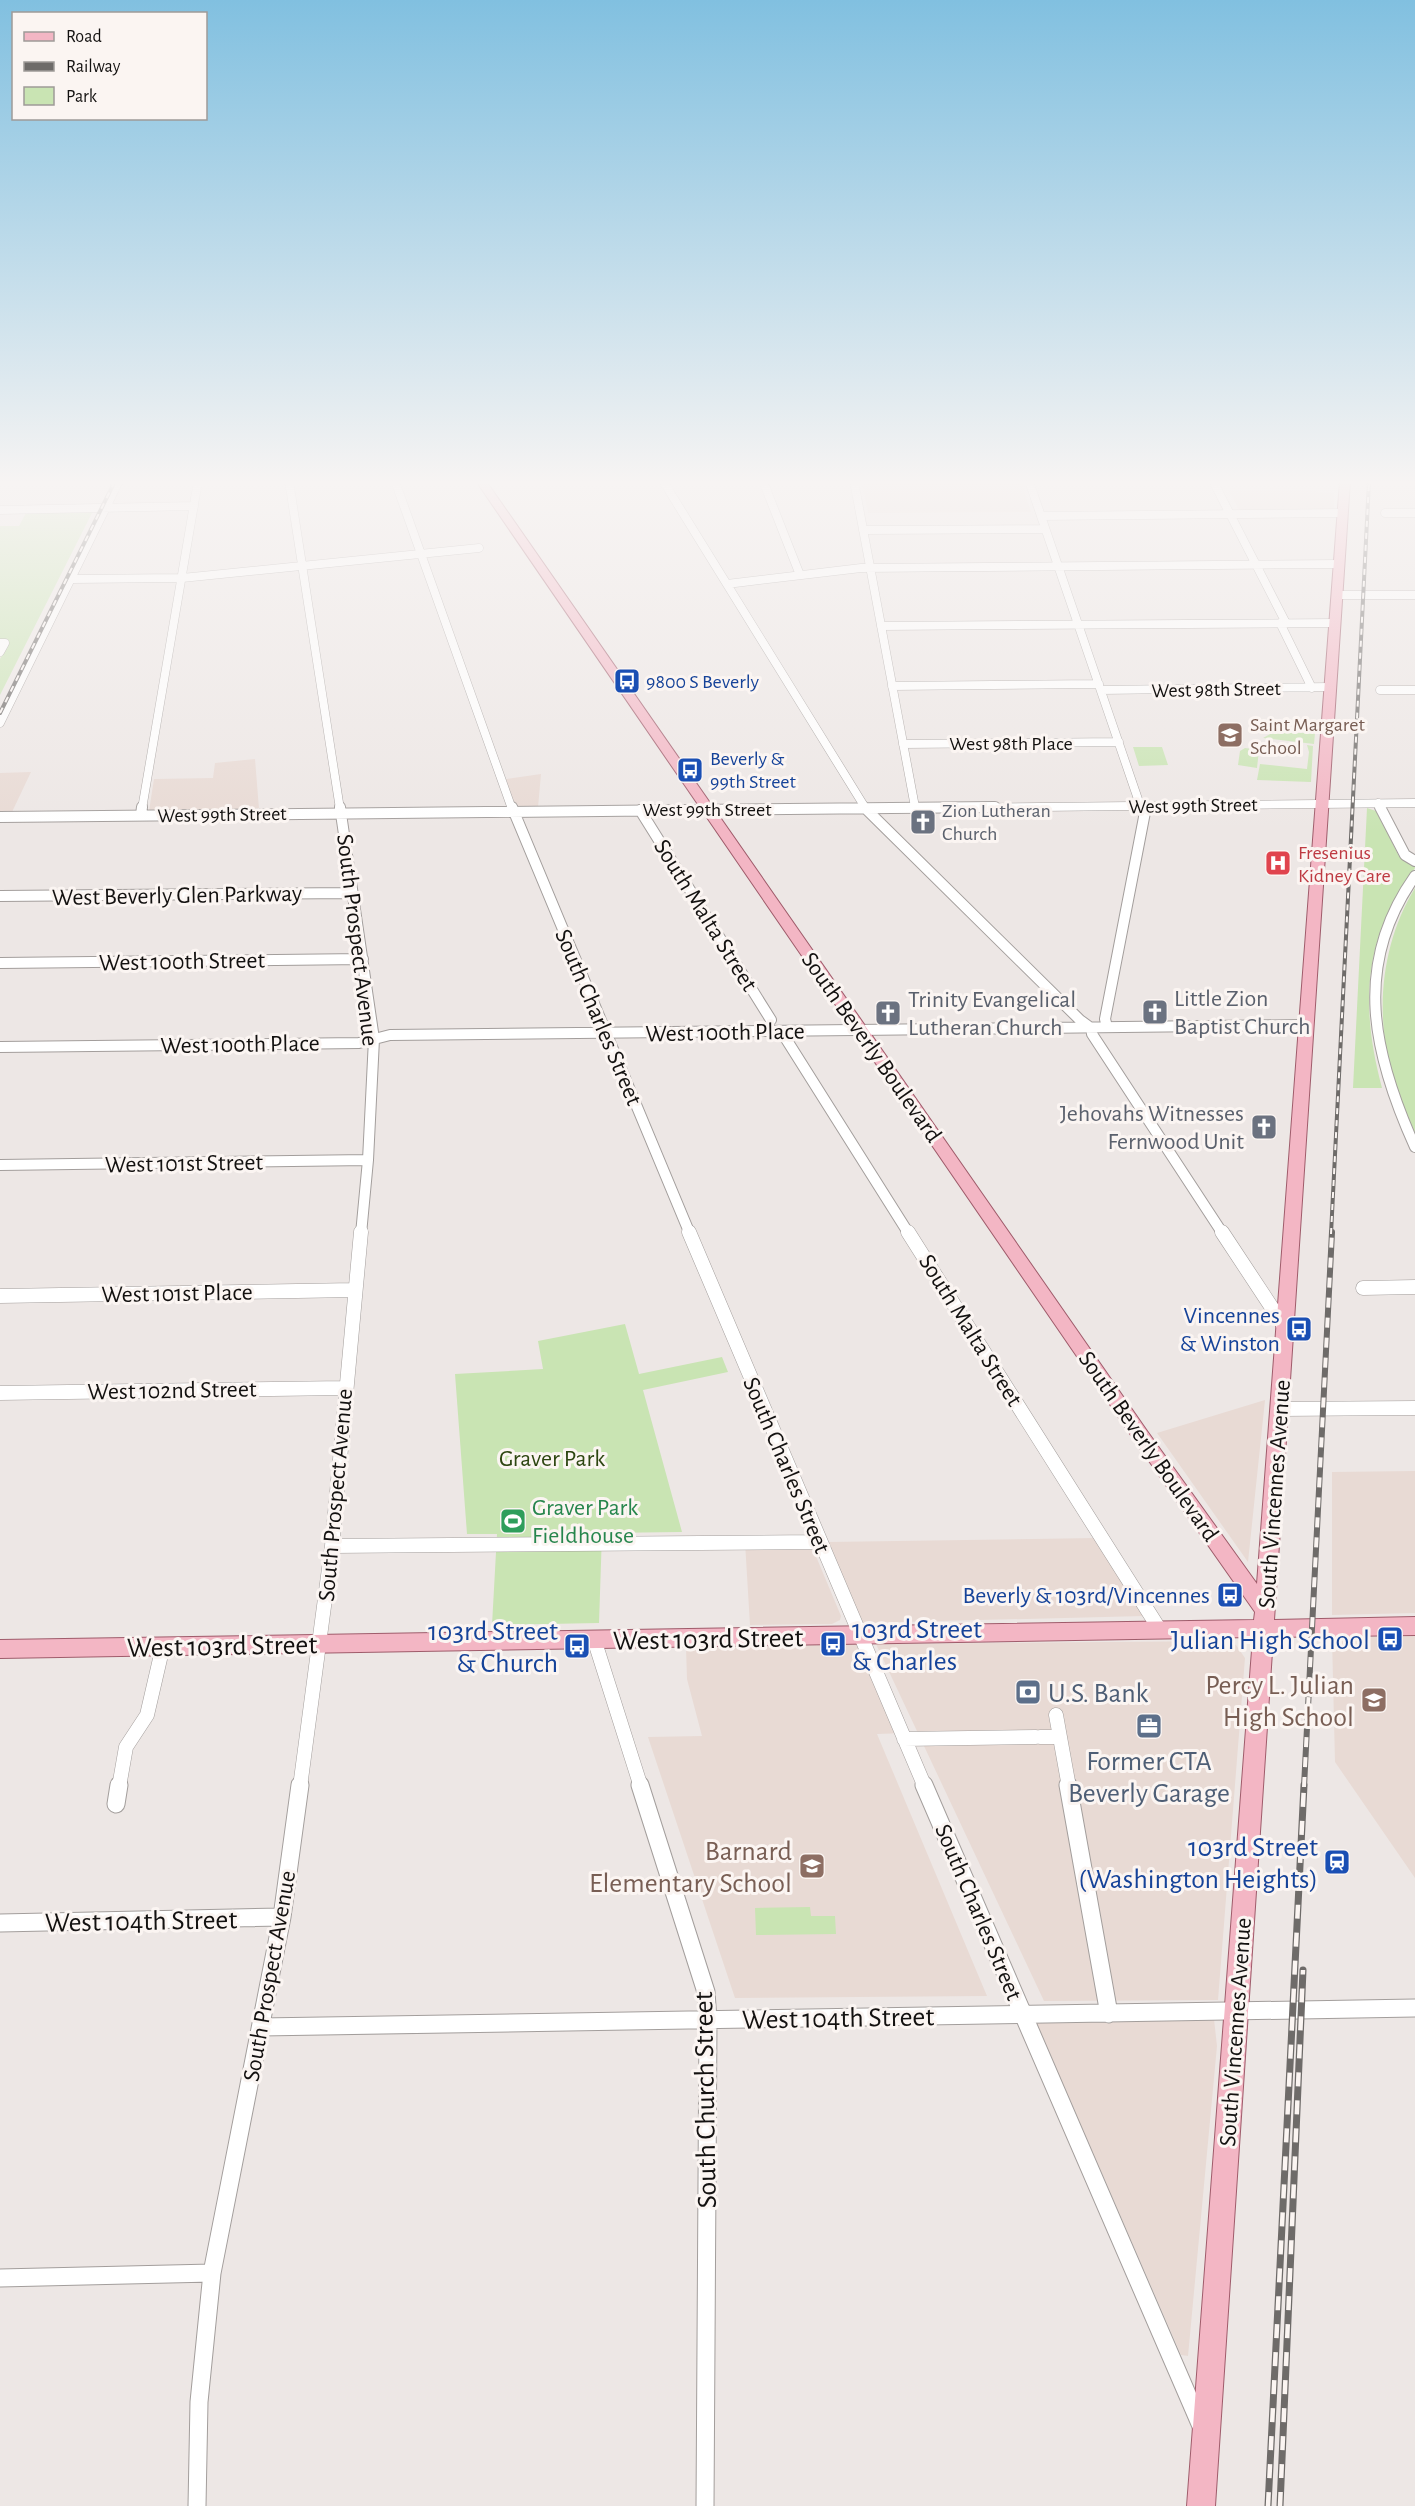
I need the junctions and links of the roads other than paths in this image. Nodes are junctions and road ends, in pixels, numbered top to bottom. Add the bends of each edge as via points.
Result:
1 (62, 598) edge
2 (179, 598) edge
3 (307, 598) edge
4 (437, 598) edge
5 (561, 598) edge
6 (736, 598) edge
7 (876, 598) edge
8 (1069, 598) edge
9 (1271, 598) edge
10 (1338, 598) edge
11 (1283, 623) junction
12 (1336, 623) junction
13 (1078, 625) junction
14 (881, 627) junction
15 (2, 643) edge
16 (0, 652) edge
17 (892, 686) junction
18 (1100, 687) junction
19 (1330, 687) junction
20 (1312, 688) junction
21 (1380, 690) dead end
22 (1415, 690) edge
23 (0, 723) edge
24 (1119, 742) junction
25 (903, 744) junction
26 (1323, 803) junction
27 (1378, 803) junction
28 (1415, 803) edge
29 (1143, 805) junction
30 (915, 807) junction
31 (865, 808) junction
32 (706, 809) junction
33 (640, 810) junction
34 (513, 811) junction
35 (341, 812) junction
36 (141, 815) junction
37 (0, 817) edge
38 (1415, 861) edge
39 (1415, 876) edge
40 (353, 893) junction
41 (0, 896) edge
42 (363, 959) junction
43 (0, 963) edge
44 (771, 1020) dead end
45 (1306, 1025) junction
46 (1107, 1027) junction
47 (1091, 1028) junction
48 (861, 1030) junction
49 (781, 1031) junction
50 (605, 1033) junction
51 (374, 1039) junction
52 (0, 1047) edge
53 (1415, 1147) edge
54 (368, 1161) junction
55 (0, 1165) edge
56 (1415, 1287) edge
57 (1363, 1288) dead end
58 (354, 1290) junction
59 (0, 1296) edge
60 (1284, 1326) junction
61 (345, 1388) junction
62 (0, 1393) edge
63 (1415, 1408) edge
64 (1279, 1409) junction
65 (819, 1542) junction
66 (332, 1546) junction
67 (1265, 1620) junction
68 (1415, 1626) edge
69 (1160, 1630) junction
70 (860, 1636) junction
71 (594, 1639) junction
72 (319, 1643) junction
73 (163, 1646) junction
74 (0, 1649) edge
75 (1056, 1715) dead end
76 (1060, 1737) junction
77 (904, 1739) junction
78 (116, 1804) dead end
79 (282, 1917) junction
80 (0, 1923) edge
81 (1415, 2008) edge
82 (1235, 2011) junction
83 (1109, 2014) junction
84 (1023, 2015) junction
85 (708, 2020) junction
86 (261, 2027) junction
87 (212, 2272) junction
88 (0, 2278) edge
89 (1206, 2438) junction
90 (197, 2506) edge
91 (705, 2506) edge
92 (1201, 2506) edge

1 - 23 street
2 - 36 street
3 - 35 street, South Prospect Avenue
4 - 34 street, South Charles Street
5 - 32 main road, South Beverly Boulevard
6 - 31 street
7 - 14 street
8 - 13 street
9 - 11 street
10 - 12 main road, South Vincennes Avenue
11 - 12 street
11 - 13 street
11 - 20 street
12 - 19 main road, South Vincennes Avenue
13 - 14 street
13 - 18 street
14 - 17 street
15 - 16 street
17 - 18 street, West 98th Street
17 - 25 street
18 - 20 street, West 98th Street
18 - 24 street
19 - 20 street, West 98th Street
19 - 26 main road, South Vincennes Avenue
21 - 22 street
24 - 25 street, West 98th Place
24 - 29 street
25 - 30 street
26 - 27 street, West 99th Street
26 - 29 street, West 99th Street
26 - 45 main road, South Vincennes Avenue
27 - 28 street, West 99th Street
27 - 38 street via 1405,855
29 - 30 street, West 99th Street
29 - 46 street via 1104,1019
30 - 31 street, West 99th Street
31 - 32 street, West 99th Street
31 - 47 street
32 - 33 street, West 99th Street
32 - 48 main road, South Beverly Boulevard
33 - 34 street, West 99th Street
33 - 44 street, South Malta Street
34 - 35 street, West 99th Street
34 - 50 street, South Charles Street
35 - 36 street, West 99th Street
35 - 40 street, South Prospect Avenue
36 - 37 street, West 99th Street
39 - 53 street via 1398,900 1383,935 1377,981 1382,1062
40 - 41 street, West Beverly Glen Parkway
40 - 42 street, South Prospect Avenue
42 - 43 street, West 100th Street
42 - 51 street, South Prospect Avenue
45 - 46 street, West 100th Place
45 - 60 main road, South Vincennes Avenue
46 - 47 street, West 100th Place
47 - 48 street, West 100th Place
47 - 60 street
48 - 49 street, West 100th Place
48 - 67 main road, South Beverly Boulevard
49 - 50 street, West 100th Place
49 - 69 street, South Malta Street
50 - 51 street, West 100th Place via 390,1035
50 - 65 street, South Charles Street
51 - 52 street, West 100th Place via 359,1043
51 - 54 street, South Prospect Avenue
54 - 55 street, West 101st Street
54 - 58 street, South Prospect Avenue
56 - 57 street
58 - 59 street, West 101st Place
58 - 61 street, South Prospect Avenue
60 - 64 main road, South Vincennes Avenue
61 - 62 street, West 102nd Street
61 - 66 street, South Prospect Avenue
63 - 64 street
64 - 67 main road, South Vincennes Avenue
65 - 66 street
65 - 70 street, South Charles Street
66 - 72 street, South Prospect Avenue
67 - 68 main road, West 103rd Street
67 - 69 main road, West 103rd Street
67 - 82 main road, South Vincennes Avenue
69 - 70 main road, West 103rd Street
70 - 71 main road, West 103rd Street
70 - 77 street, South Charles Street
71 - 72 main road, West 103rd Street
71 - 85 street, South Church Street via 706,1992
72 - 73 main road, West 103rd Street
72 - 79 street, South Prospect Avenue
73 - 74 main road, West 103rd Street
73 - 78 street via 147,1715 126,1747
75 - 76 street
76 - 77 street
76 - 83 street
77 - 84 street, South Charles Street
79 - 80 street, West 104th Street
79 - 86 street, South Prospect Avenue
81 - 82 street, West 104th Street
82 - 83 street, West 104th Street
82 - 89 main road, South Vincennes Avenue
83 - 84 street, West 104th Street
84 - 85 street, West 104th Street
84 - 89 street, South Charles Street
85 - 86 street, West 104th Street
85 - 91 street, South Church Street
86 - 87 street, South Prospect Avenue
87 - 88 street
87 - 90 street, South Prospect Avenue via 199,2402
89 - 92 main road, South Vincennes Avenue

